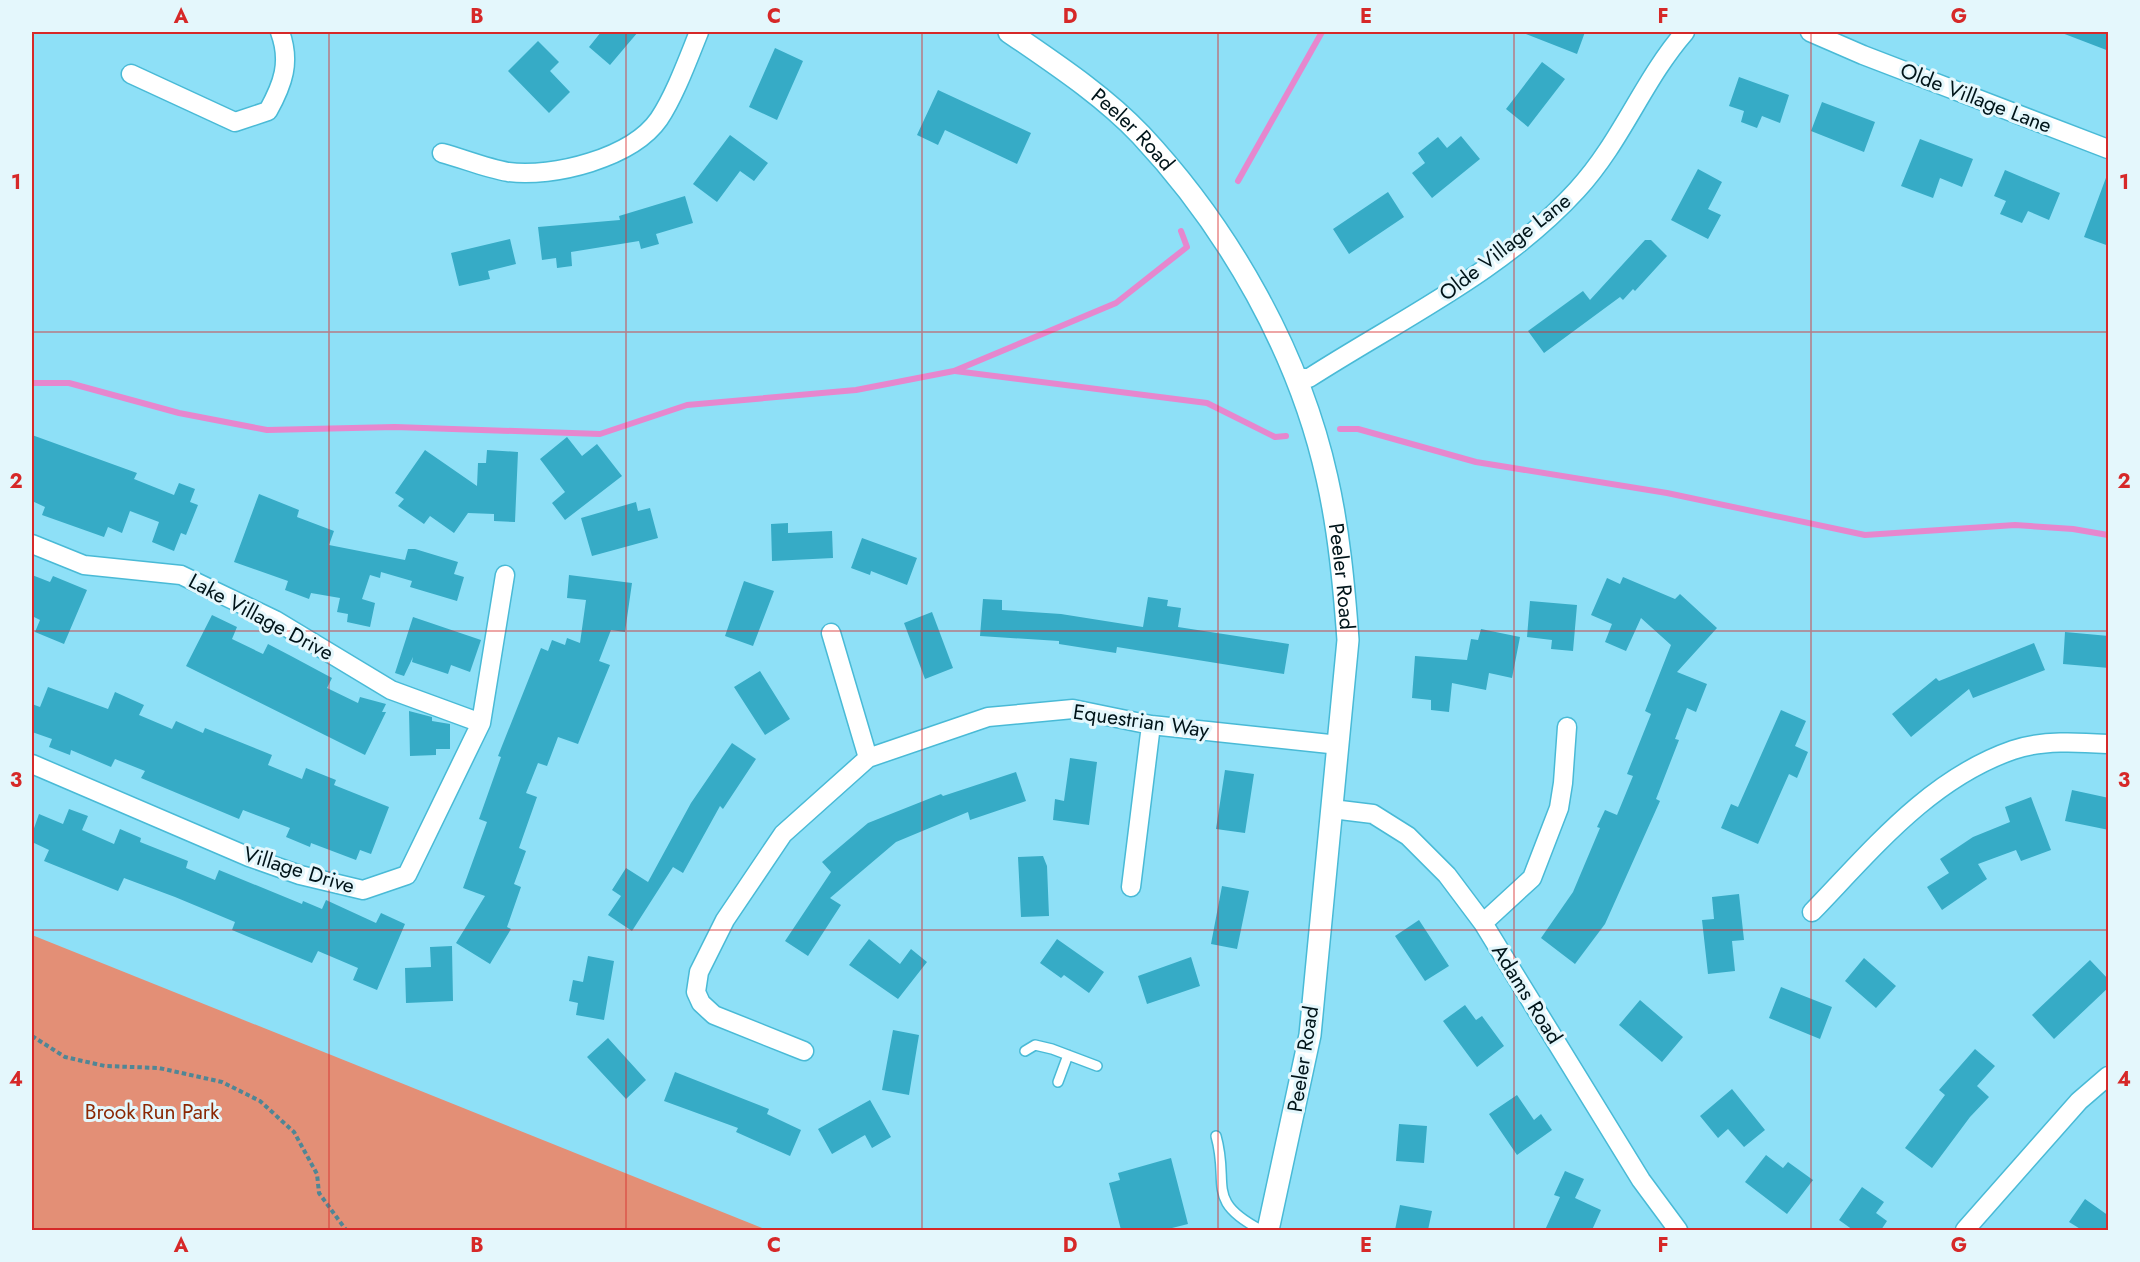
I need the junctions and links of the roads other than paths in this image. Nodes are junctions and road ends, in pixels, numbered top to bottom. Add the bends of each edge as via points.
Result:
1 (280, 32) edge
2 (699, 32) edge
3 (1009, 32) edge
4 (1685, 32) edge
5 (1810, 32) edge
6 (131, 74) dead end
7 (2109, 149) edge
8 (442, 153) dead end
9 (1297, 378) junction
10 (32, 544) edge
11 (505, 575) dead end
12 (831, 633) dead end
13 (481, 723) junction
14 (1151, 725) junction
15 (1567, 727) dead end
16 (2109, 744) edge
17 (1339, 745) junction
18 (867, 758) junction
19 (32, 764) edge
20 (1332, 809) junction
21 (1131, 887) dead end
22 (1812, 912) dead end
23 (1483, 923) junction
24 (804, 1051) dead end
25 (1025, 1051) dead end
26 (1068, 1055) junction
27 (1097, 1066) dead end
28 (2109, 1076) edge
29 (1058, 1082) dead end
30 (1216, 1136) dead end
31 (1261, 1230) edge
32 (1268, 1230) edge
33 (1678, 1230) edge
34 (1965, 1230) edge

1 - 6 street via 286,50 282,87 268,111 235,122
2 - 8 street via 658,120 628,146 586,165 538,173 508,171
3 - 9 street, Peeler Road via 1102,100 1140,134 1174,173 1258,298
4 - 9 street, Olde Village Lane via 1662,58 1618,138 1577,190 1527,235 1446,297 1309,378
5 - 7 street, Olde Village Lane
9 - 17 street, Peeler Road via 1327,478 1344,582 1348,640
10 - 13 street, Lake Village Drive via 84,565 181,575 275,620 391,690
11 - 13 street, Village Drive
12 - 18 street
13 - 19 street, Village Drive via 407,875 363,890 300,875 249,857
14 - 17 street, Equestrian Way
14 - 18 street, Equestrian Way via 1073,709 1030,711 988,717
14 - 21 street
15 - 23 street via 1559,808 1532,878
16 - 22 street via 2072,741 2014,749 1961,774 1913,808
17 - 20 street, Peeler Road
18 - 24 street, Equestrian Way via 783,834 725,920 699,972 696,992 714,1015
20 - 23 street, Adams Road via 1373,814 1408,836 1447,875
20 - 32 street, Peeler Road via 1310,1035
23 - 33 street, Adams Road via 1641,1180
25 - 26 lane via 1035,1045
26 - 27 lane
26 - 29 lane
28 - 34 street via 2079,1101
30 - 31 lane via 1224,1200 1238,1218

